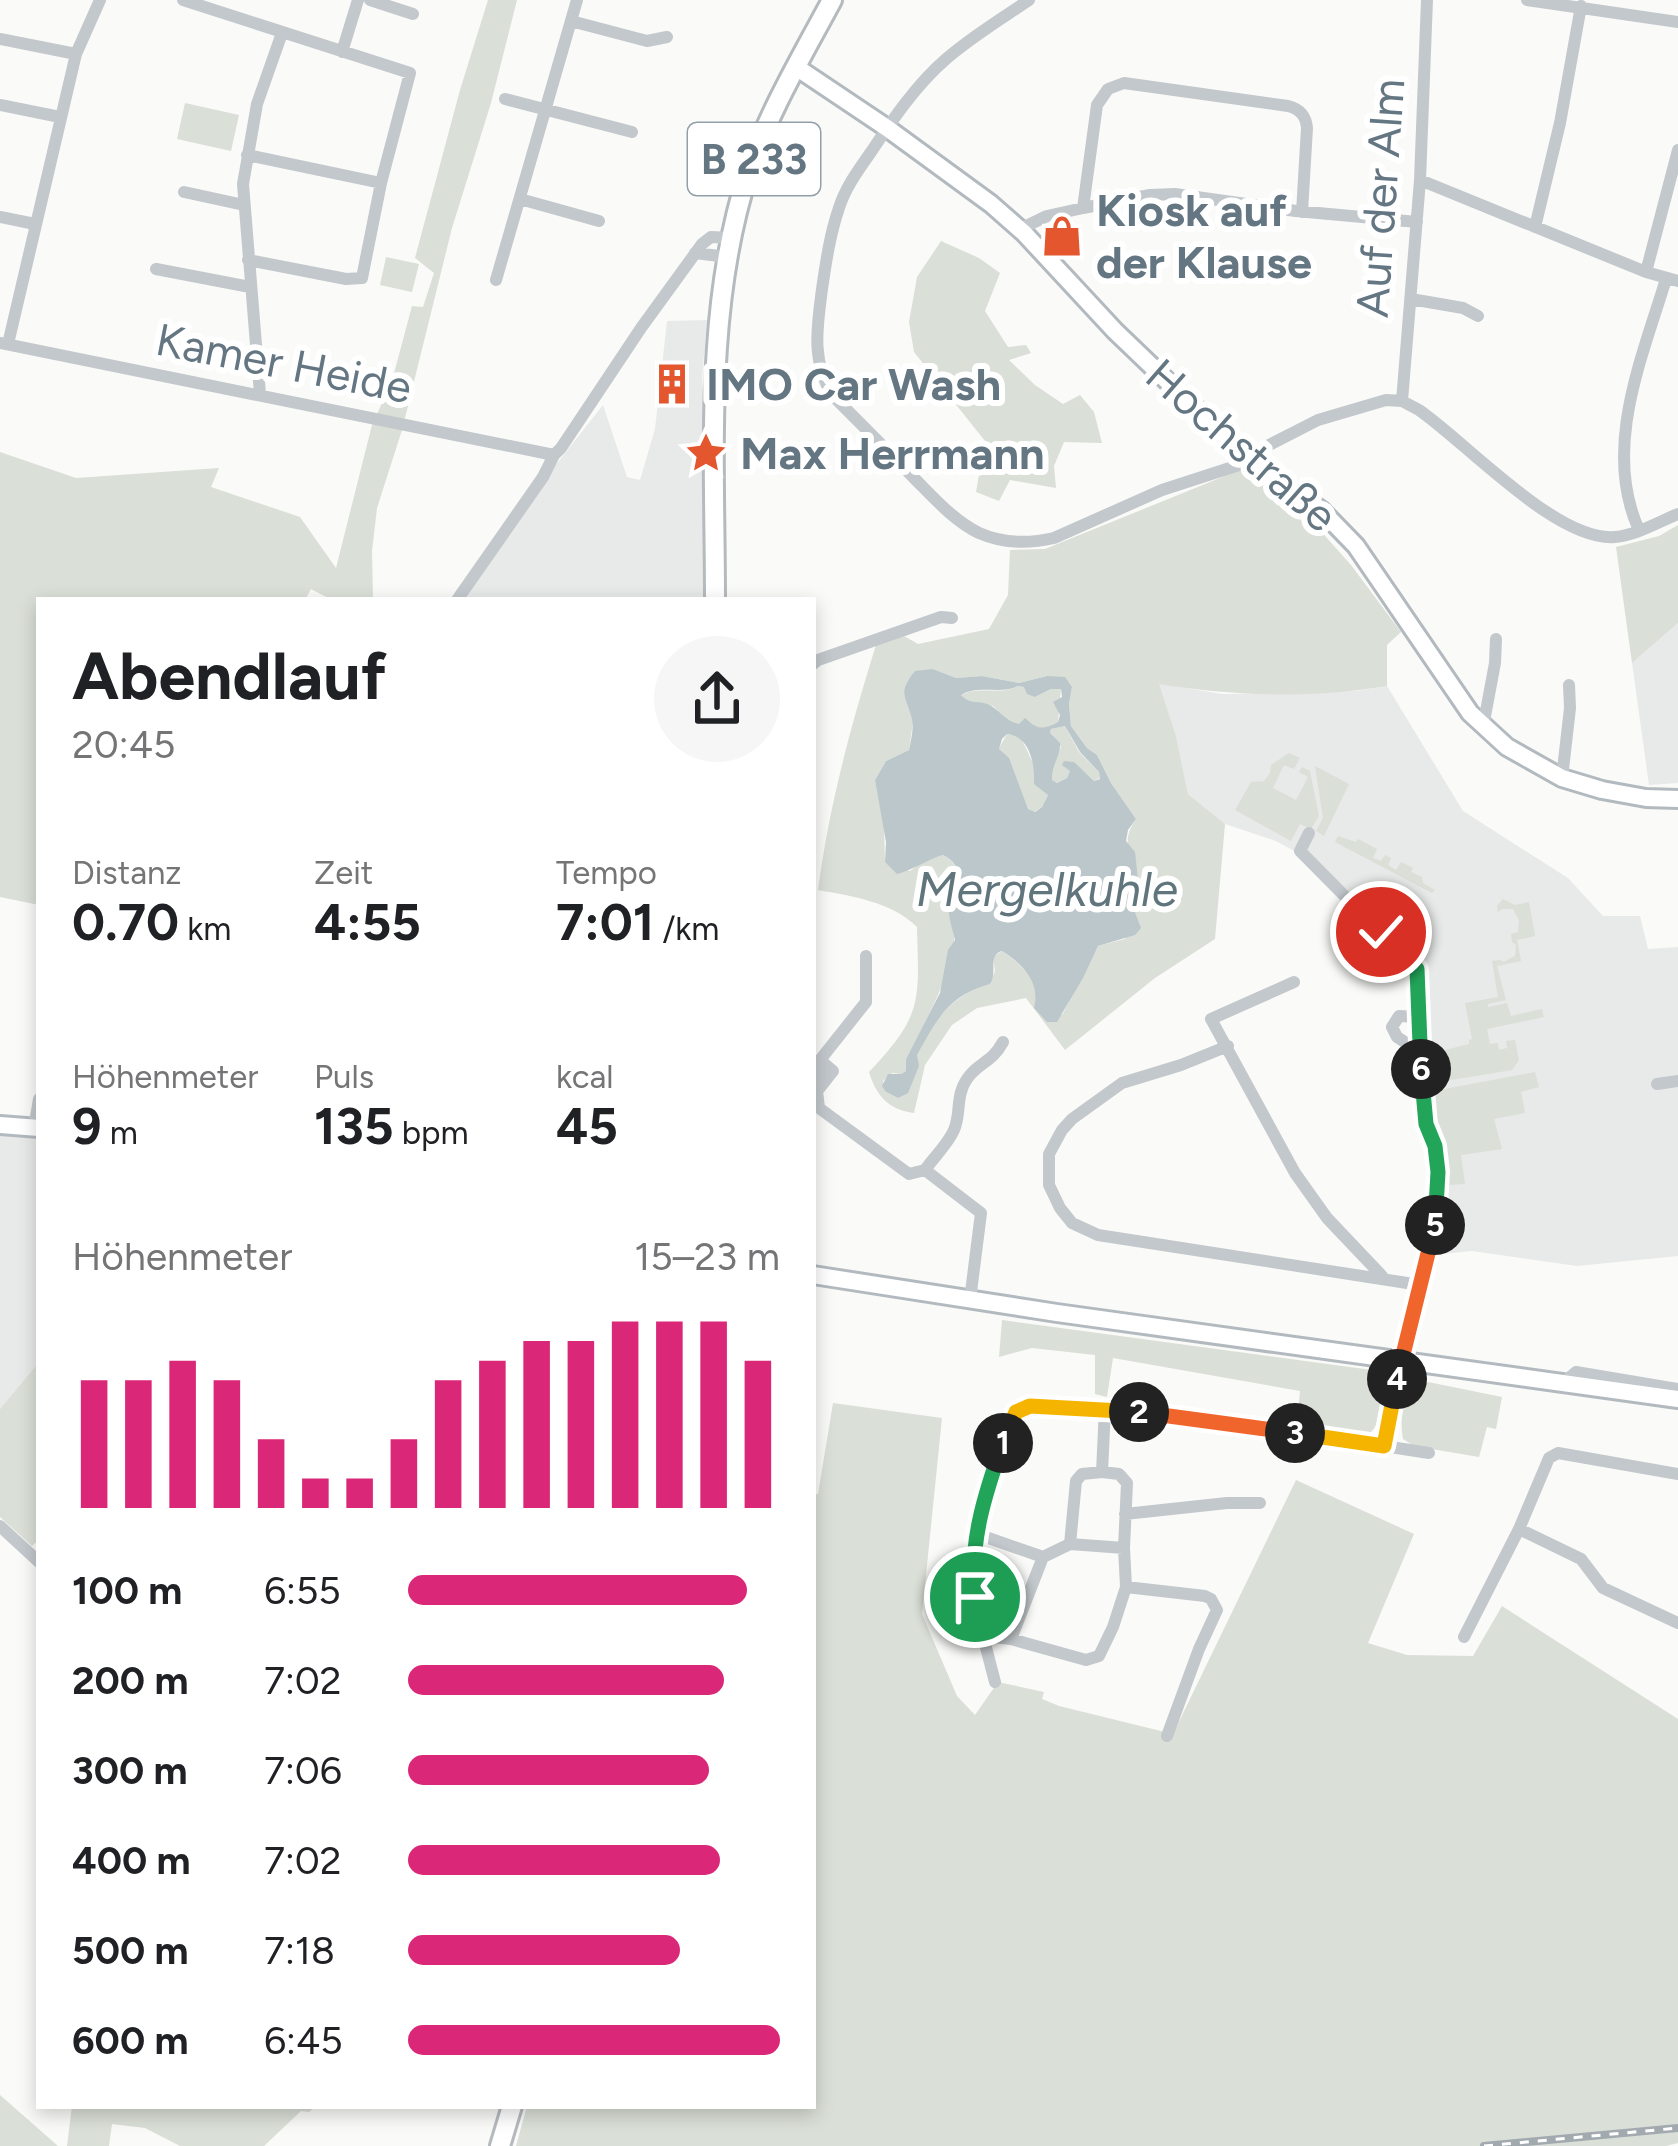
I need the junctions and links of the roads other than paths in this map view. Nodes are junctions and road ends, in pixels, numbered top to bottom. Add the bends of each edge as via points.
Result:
1 (100, 0) edge
2 (183, 0) edge
3 (358, 0) edge
4 (370, 0) edge
5 (577, 0) edge
6 (832, 0) edge
7 (1028, 0) edge
8 (1427, 0) edge
9 (1527, 0) edge
10 (1581, 6) junction
11 (413, 14) dead end
12 (571, 21) junction
13 (1678, 22) edge
14 (282, 33) junction
15 (0, 38) edge
16 (667, 38) dead end
17 (342, 52) junction
18 (76, 54) junction
19 (796, 67) junction
20 (505, 99) dead end
21 (0, 105) edge
22 (545, 109) junction
23 (60, 117) junction
24 (887, 128) junction
25 (632, 132) dead end
26 (1678, 150) edge
27 (247, 155) junction
28 (1420, 180) junction
29 (381, 183) junction
30 (184, 192) dead end
31 (520, 199) junction
32 (244, 205) junction
33 (1083, 208) junction
34 (1302, 212) junction
35 (0, 217) edge
36 (598, 221) dead end
37 (1417, 222) junction
38 (35, 224) junction
39 (1535, 227) junction
40 (1020, 229) junction
41 (729, 248) junction
42 (248, 260) junction
43 (156, 269) dead end
44 (1646, 272) junction
45 (496, 280) dead end
46 (1672, 280) edge
47 (250, 286) junction
48 (1411, 299) junction
49 (1478, 316) dead end
50 (4, 344) edge
51 (260, 394) junction
52 (1402, 401) junction
53 (554, 454) junction
54 (1250, 458) junction
55 (1678, 514) edge
56 (1640, 530) junction
57 (459, 597) edge
58 (715, 597) edge
59 (952, 618) dead end
60 (1496, 639) dead end
61 (816, 662) edge
62 (1569, 685) dead end
63 (1483, 727) junction
64 (1562, 778) junction
65 (1678, 799) edge
66 (1309, 833) dead end
67 (866, 956) dead end
68 (1294, 982) dead end
69 (1419, 1017) junction
70 (1003, 1042) dead end
71 (1228, 1046) junction
72 (1420, 1052) junction
73 (1678, 1081) edge
74 (1657, 1084) dead end
75 (0, 1125) edge
76 (36, 1128) edge
77 (926, 1170) junction
78 (816, 1275) edge
79 (1384, 1277) junction
80 (1420, 1285) junction
81 (970, 1300) junction
82 (1400, 1361) junction
83 (1563, 1383) junction
84 (1678, 1389) edge
85 (1678, 1400) edge
86 (1105, 1408) junction
87 (1384, 1446) junction
88 (1429, 1453) dead end
89 (1102, 1472) junction
90 (1678, 1474) edge
91 (1260, 1502) dead end
92 (1125, 1514) junction
93 (0, 1526) edge
94 (1520, 1529) junction
95 (977, 1534) junction
96 (1070, 1544) junction
97 (1124, 1547) junction
98 (1043, 1557) junction
99 (36, 1559) edge
100 (1126, 1587) junction
101 (1678, 1623) edge
102 (983, 1636) junction
103 (1464, 1637) dead end
104 (1011, 1639) junction
105 (995, 1682) dead end
106 (1167, 1736) dead end
107 (511, 2109) edge
108 (500, 2146) edge

1 - 18 street
2 - 14 street
3 - 17 street
4 - 11 street
5 - 12 street
6 - 19 main road, B 233
7 - 24 street via 949,57
8 - 28 street, Auf der Alm
9 - 10 street
10 - 13 street
10 - 39 street
12 - 16 street via 647,41
12 - 22 street
14 - 17 street
14 - 27 street
15 - 18 street
17 - 29 street via 410,73
18 - 23 street
19 - 24 street, Hochstraße
19 - 41 main road, B 233 via 748,172
20 - 22 street
21 - 23 street
22 - 25 street
22 - 31 street
23 - 38 street
24 - 40 street, Hochstraße
24 - 54 street via 839,204 816,349 833,396 949,512 993,538 1037,542
26 - 44 street
27 - 29 street
27 - 32 street
28 - 37 street, Auf der Alm
28 - 39 street
29 - 42 street via 362,278
30 - 32 street
31 - 36 street
31 - 45 street
32 - 42 street
33 - 34 street via 1175,194
33 - 34 street via 1099,100 1124,83 1298,110 1307,128
33 - 40 street
34 - 37 street
35 - 38 street
37 - 48 street, Auf der Alm
38 - 50 street
39 - 44 street
40 - 54 street, Hochstraße
41 - 53 street via 695,253
41 - 58 main road, B 233 via 716,370
42 - 47 street
43 - 47 street
44 - 46 street
46 - 56 street via 1630,396 1628,498
47 - 51 street
48 - 49 street
48 - 52 street, Auf der Alm
50 - 51 street, Kamer Heide
51 - 53 street, Kamer Heide
52 - 54 street via 1318,420
52 - 56 street via 1565,525 1611,537
53 - 57 street
54 - 63 street, Hochstraße via 1356,546
55 - 56 street
59 - 61 street
60 - 63 street
62 - 64 street
63 - 64 street, Hochstraße
64 - 65 street, Hochstraße
66 - 69 street via 1300,851 1417,969
67 - 77 street via 866,1002 820,1060 819,1108 909,1174
68 - 71 street via 1211,1019
69 - 72 street
69 - 72 street via 1399,1016 1393,1027
70 - 77 street via 967,1079 956,1128
71 - 79 street via 1295,1173
71 - 79 street via 1122,1083 1072,1119 1054,1142 1048,1169 1060,1208 1084,1231
72 - 80 street via 1438,1172
73 - 74 street
75 - 76 street
77 - 81 street via 981,1213
78 - 81 street
79 - 80 street
80 - 82 street
81 - 82 street
82 - 83 street
82 - 87 street
83 - 84 street via 1576,1372
83 - 85 street
86 - 87 street
86 - 89 street
86 - 95 street via 1016,1412
87 - 88 street
89 - 92 street via 1126,1479
89 - 96 street via 1076,1481
90 - 94 street via 1558,1453 1545,1463
91 - 92 street
92 - 97 street
93 - 99 street
94 - 101 street via 1581,1559 1603,1588
94 - 103 street
95 - 98 street
95 - 102 street via 973,1577
96 - 97 street
96 - 98 street
97 - 100 street
98 - 104 street
100 - 104 street via 1096,1659
100 - 106 street via 1204,1596 1217,1610
102 - 104 street
102 - 105 street
107 - 108 main road

